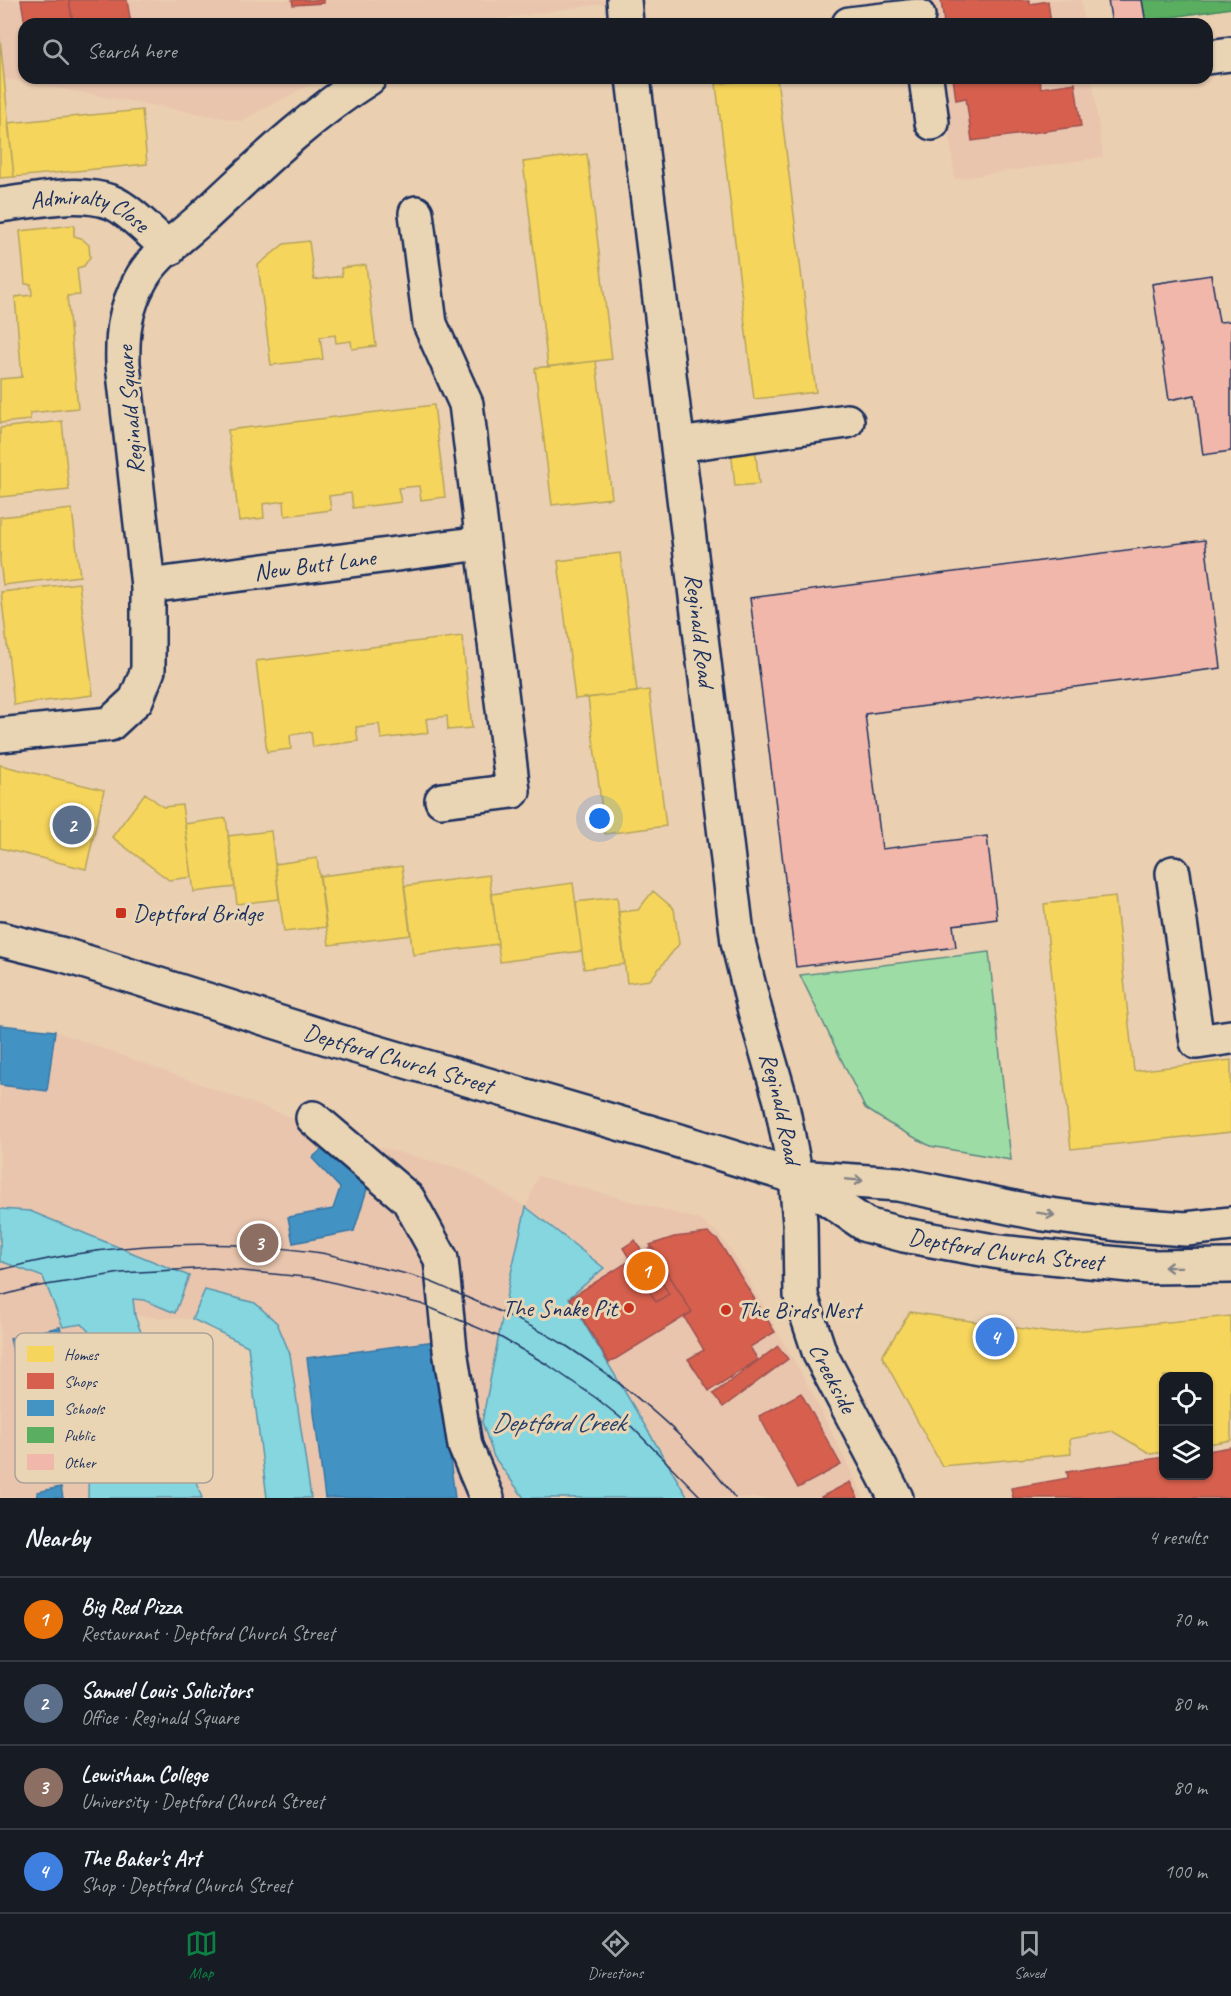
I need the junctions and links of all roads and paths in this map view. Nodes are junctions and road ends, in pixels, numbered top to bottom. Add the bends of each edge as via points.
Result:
1 (624, 0) edge
2 (918, 13) edge
3 (626, 18) edge
4 (887, 18) edge
5 (1231, 54) edge
6 (1213, 56) edge
7 (360, 84) edge
8 (634, 84) edge
9 (927, 84) edge
10 (932, 123) dead end
11 (0, 205) edge
12 (416, 213) dead end
13 (168, 249) junction
14 (847, 421) dead end
15 (678, 445) junction
16 (482, 543) junction
17 (148, 586) junction
18 (0, 735) edge
19 (441, 800) dead end
20 (1173, 873) dead end
21 (0, 939) edge
22 (1231, 1037) edge
23 (313, 1118) dead end
24 (796, 1177) junction
25 (1231, 1224) edge
26 (1231, 1266) edge
27 (487, 1498) edge
28 (896, 1498) edge

1 - 3 street
2 - 4 street
5 - 6 street
7 - 13 street, Reginald Square via 303,126
8 - 15 street, Reginald Road
9 - 10 street
11 - 13 street, Admiralty Close via 82,196 112,202
12 - 16 street via 430,324 466,404
13 - 17 street, Reginald Square via 142,278 128,306 122,336
14 - 15 street
15 - 24 street, Reginald Road via 738,942 781,1101
16 - 17 street, New Butt Lane
16 - 19 street via 513,791
17 - 18 street, Reginald Square via 148,670 136,700 110,724
20 - 22 street via 1197,1042
21 - 24 street, Deptford Church Street via 64,955
23 - 27 street via 408,1199 441,1259 465,1446
24 -> 25 street, Deptford Church Street via 898,1184 1043,1214 1118,1224 1186,1229
26 -> 24 street, Deptford Church Street via 1137,1266 999,1252 904,1235 866,1225
24 - 28 street, Creekside via 801,1296 820,1354

